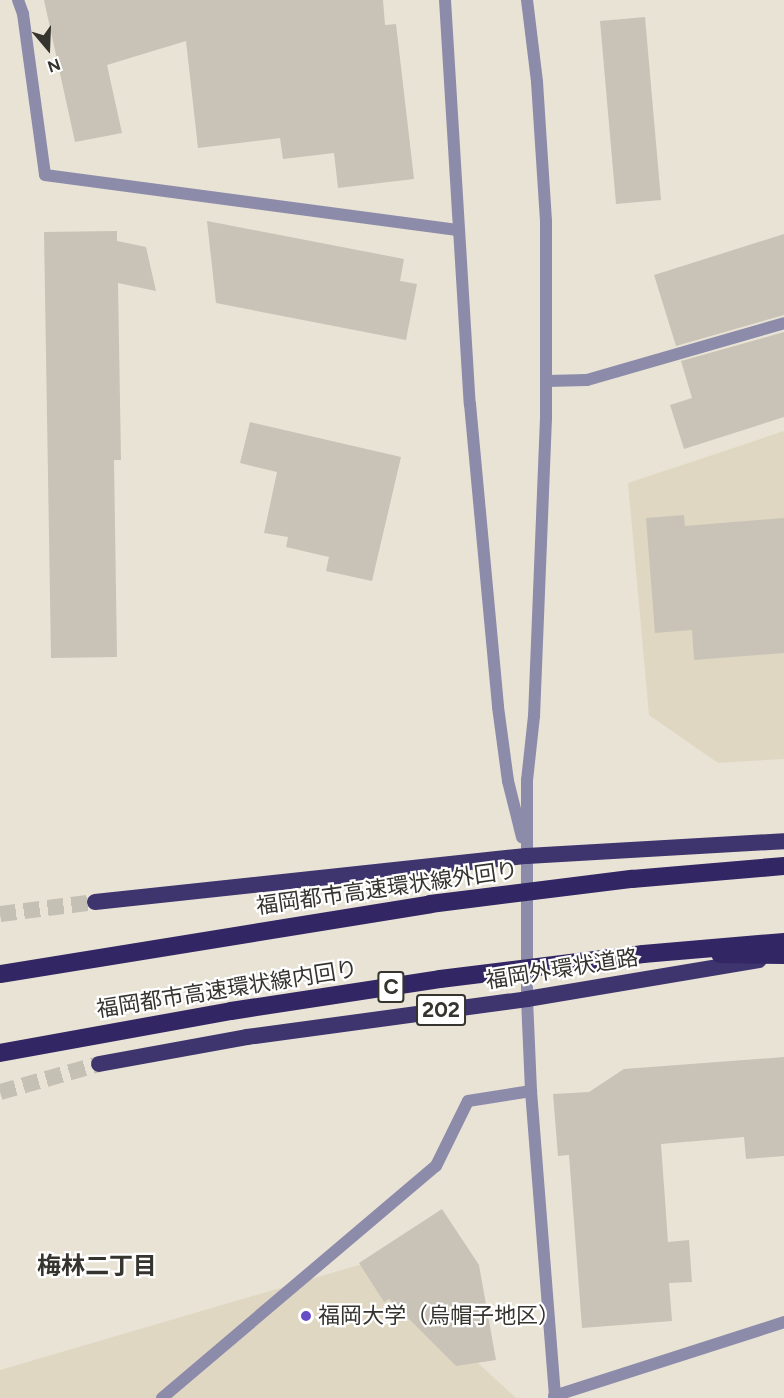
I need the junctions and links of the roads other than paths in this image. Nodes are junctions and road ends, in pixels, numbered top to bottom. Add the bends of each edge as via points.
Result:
1 (18, 0) edge
2 (445, 0) edge
3 (527, 0) edge
4 (457, 230) junction
5 (784, 323) edge
6 (546, 381) junction
7 (784, 842) edge
8 (527, 856) junction
9 (784, 866) edge
10 (95, 902) tunnel mouth
11 (784, 942) edge
12 (643, 954) junction
13 (784, 955) edge
14 (0, 974) edge
15 (527, 999) junction
16 (0, 1053) edge
17 (99, 1064) tunnel mouth
18 (531, 1091) junction
19 (784, 1322) edge
20 (555, 1397) edge
21 (162, 1398) edge

1 - 4 street via 45,175
2 - 4 street
3 - 6 street via 546,222
4 - 8 street via 498,707 508,780
5 - 6 street via 586,380
6 - 8 street via 534,716 527,780
7 - 8 highway
8 - 10 highway
8 - 15 street
9 - 14 highway, 福岡都市高速環状線外回り, bridge via 632,879 430,904
11 - 12 highway, 福岡都市高速環状線内回り / C, bridge
12 - 13 highway, bridge
12 - 16 highway, 福岡都市高速環状線内回り / C, bridge via 231,1011
13 - 15 highway, 福岡外環状道路 / 202
15 - 17 highway, 福岡外環状道路 / 202 via 247,1037
15 - 18 street
18 - 20 street
18 - 21 street via 468,1101 436,1166
19 - 20 street

